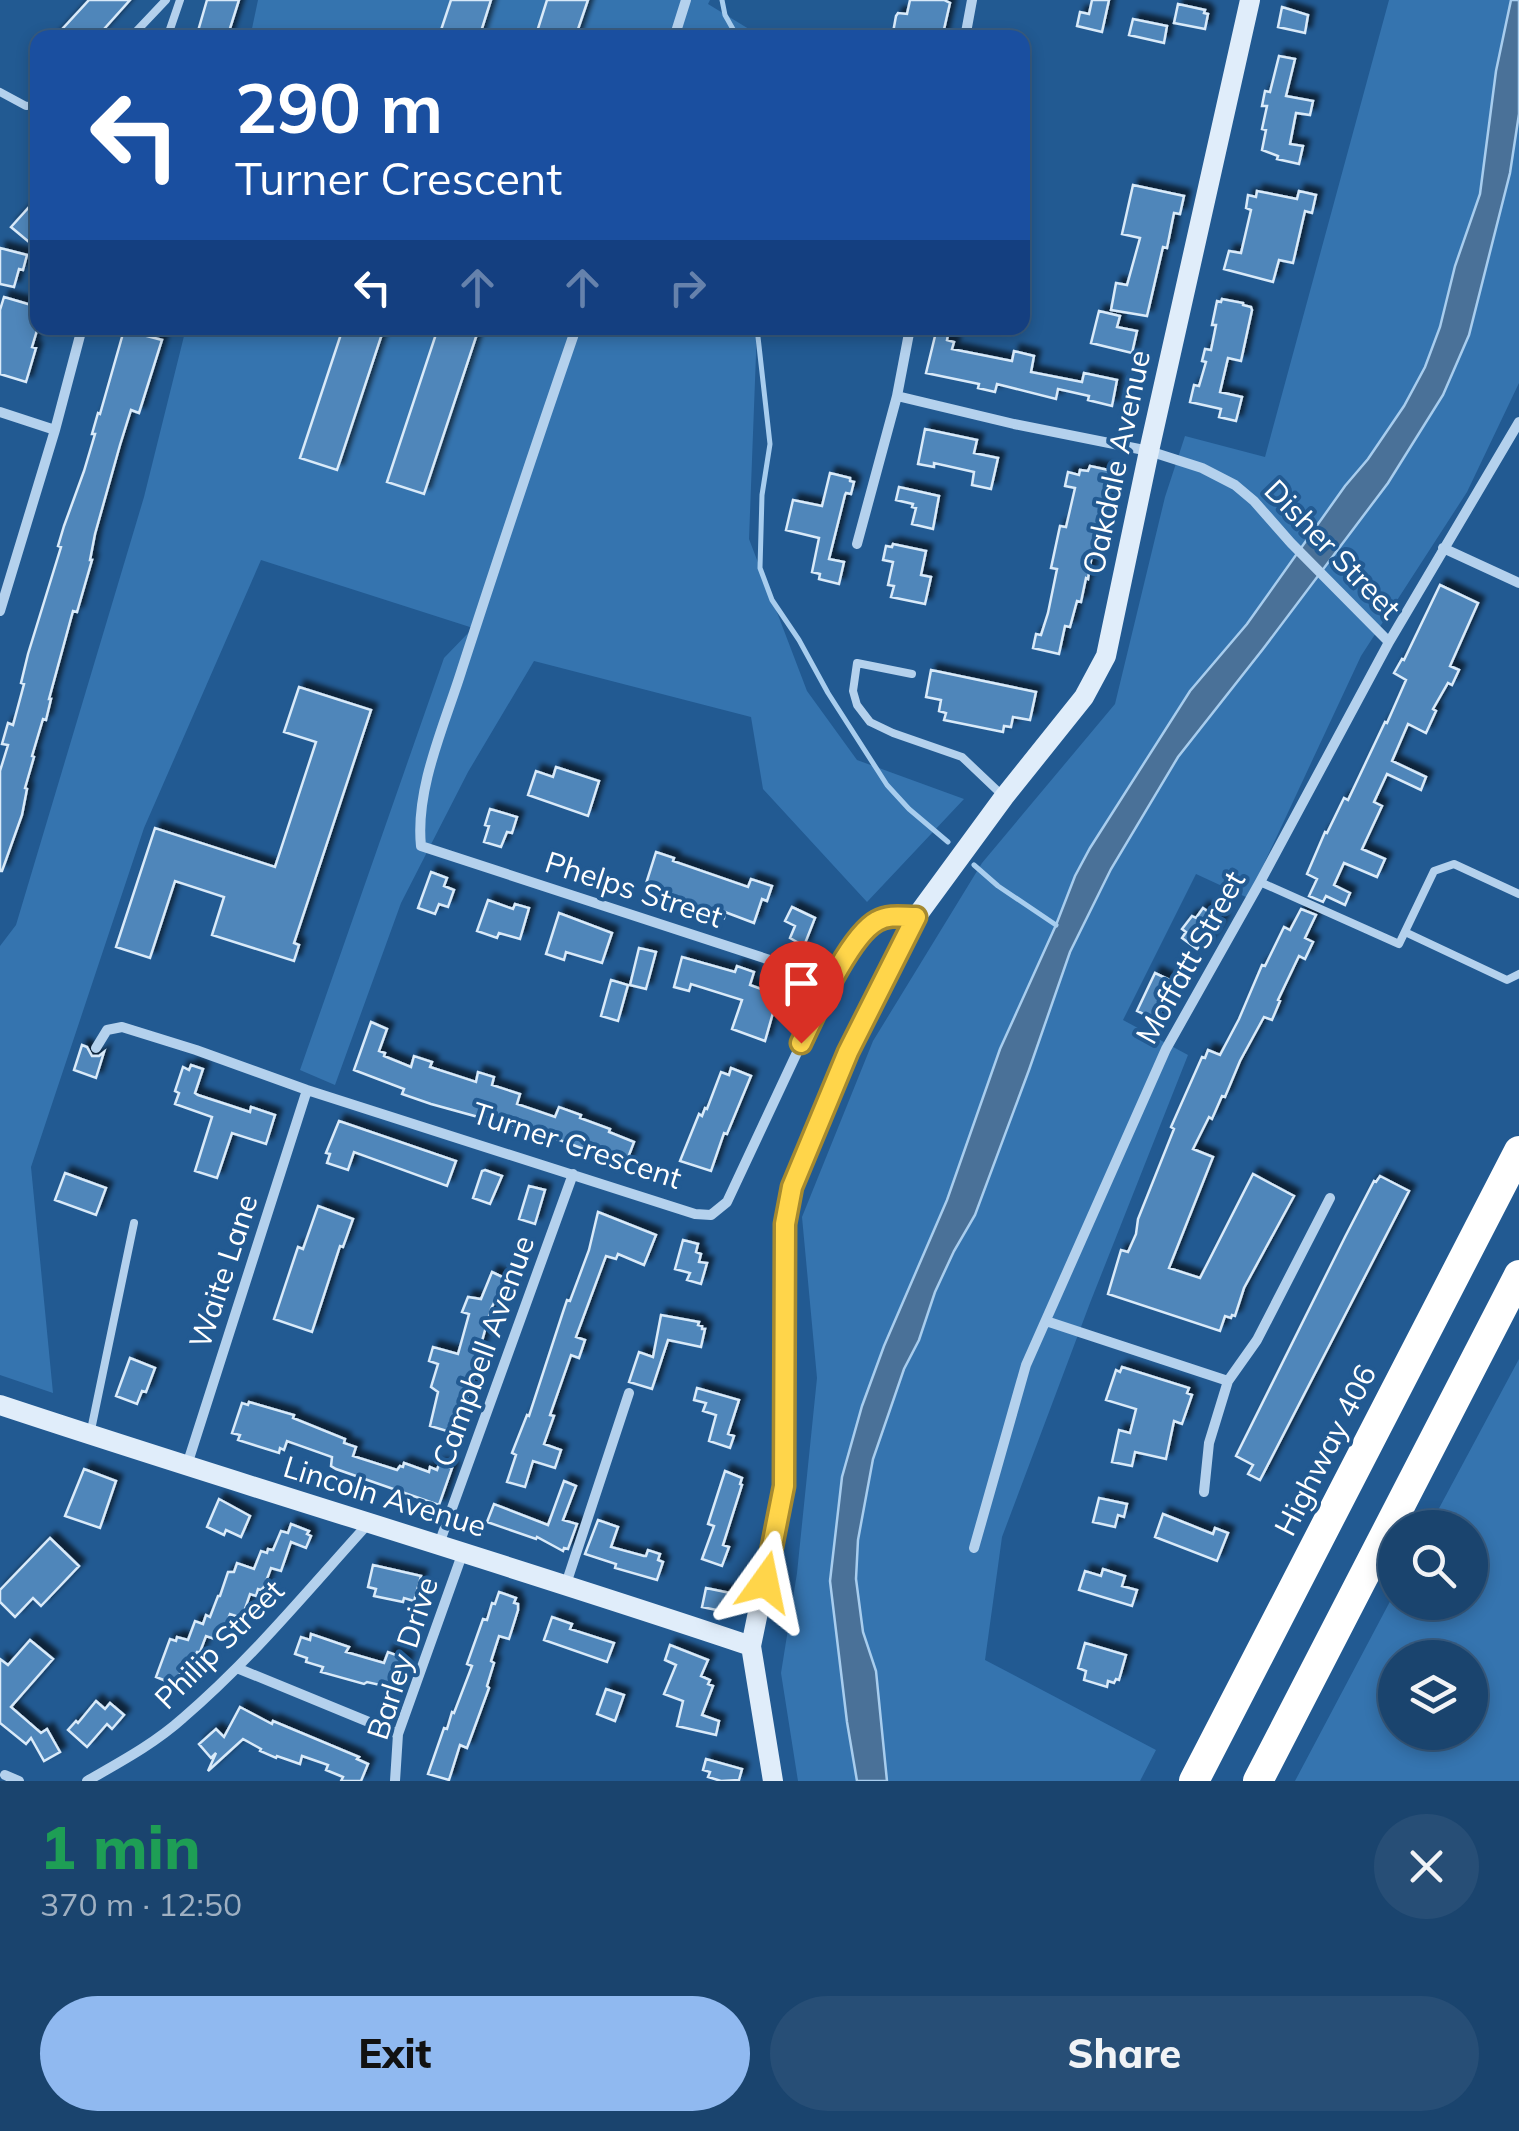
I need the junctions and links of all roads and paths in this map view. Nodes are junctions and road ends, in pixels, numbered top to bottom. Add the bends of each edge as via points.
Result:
1 (166, 0) edge
2 (180, 0) edge
3 (686, 0) edge
4 (972, 0) edge
5 (1250, 0) edge
6 (138, 30) edge
7 (171, 30) edge
8 (677, 30) edge
9 (966, 30) edge
10 (0, 92) edge
11 (30, 106) edge
12 (80, 335) edge
13 (574, 335) edge
14 (909, 335) edge
15 (897, 396) junction
16 (0, 412) edge
17 (1519, 422) edge
18 (55, 430) junction
19 (1148, 451) junction
20 (858, 544) dead end
21 (1444, 548) junction
22 (1519, 583) edge
23 (0, 611) edge
24 (1389, 642) junction
25 (912, 674) dead end
26 (1004, 797) junction
27 (1260, 882) junction
28 (1519, 894) edge
29 (916, 917) junction
30 (1405, 932) junction
31 (1519, 974) edge
32 (831, 980) junction
33 (96, 1048) dead end
34 (307, 1090) junction
35 (1519, 1151) edge
36 (573, 1174) junction
37 (1330, 1198) dead end
38 (134, 1223) dead end
39 (1519, 1275) edge
40 (1046, 1320) junction
41 (1228, 1382) junction
42 (629, 1393) dead end
43 (0, 1405) edge
44 (90, 1435) junction
45 (187, 1466) junction
46 (1204, 1492) dead end
47 (370, 1522) junction
48 (439, 1544) junction
49 (974, 1548) dead end
50 (463, 1551) junction
51 (566, 1584) junction
52 (751, 1646) junction
53 (238, 1668) junction
54 (398, 1734) junction
55 (6, 1775) dead end
56 (19, 1781) edge
57 (87, 1781) edge
58 (395, 1781) edge
59 (773, 1781) edge
60 (1194, 1781) edge
61 (1258, 1781) edge

1 - 6 lane
2 - 7 lane
3 - 8 street
4 - 9 street
5 - 19 street, Oakdale Avenue
10 - 11 lane
12 - 18 street
13 - 32 street, Phelps Street via 424,790 421,846
14 - 15 street
15 - 19 street, Disher Street
15 - 20 street
16 - 18 street
17 - 21 street, Moffatt Street
18 - 23 street
19 - 24 street, Disher Street via 1235,485
19 - 26 street, Oakdale Avenue via 1106,656 1084,697
21 - 22 street
21 - 24 street, Moffatt Street
24 - 27 street, Moffatt Street
25 - 26 lane via 856,662 853,691 864,716 962,757
26 - 29 street, Oakdale Avenue
27 - 30 lane via 1399,944
27 - 40 street, Moffatt Street via 1166,1049
28 - 30 lane via 1454,864 1434,871
29 - 32 street, Turner Crescent via 875,922
29 - 52 street via 848,1052 792,1187 785,1224 784,1486
30 - 31 lane via 1507,980
32 - 36 street, Turner Crescent via 728,1202 711,1215
33 - 34 street, Turner Crescent via 108,1030 122,1027
34 - 36 street, Turner Crescent
34 - 45 street, Waite Lane
35 - 60 highway, Highway 406
36 - 48 street, Campbell Avenue
37 - 41 street via 1257,1340
38 - 44 lane
39 - 61 highway
40 - 41 street
40 - 49 street, Moffatt Street via 1026,1364
41 - 46 street via 1209,1443
42 - 51 street
43 - 44 street, Lincoln Avenue
44 - 45 street, Lincoln Avenue
45 - 47 street, Lincoln Avenue
47 - 48 street, Lincoln Avenue
47 - 53 street, Philip Street
48 - 50 street, Lincoln Avenue
50 - 51 street, Lincoln Avenue
50 - 54 street, Barley Drive
51 - 52 street, Lincoln Avenue
52 - 59 street
53 - 54 street
53 - 57 street, Philip Street via 181,1721
54 - 58 street, Barley Drive
55 - 56 street

